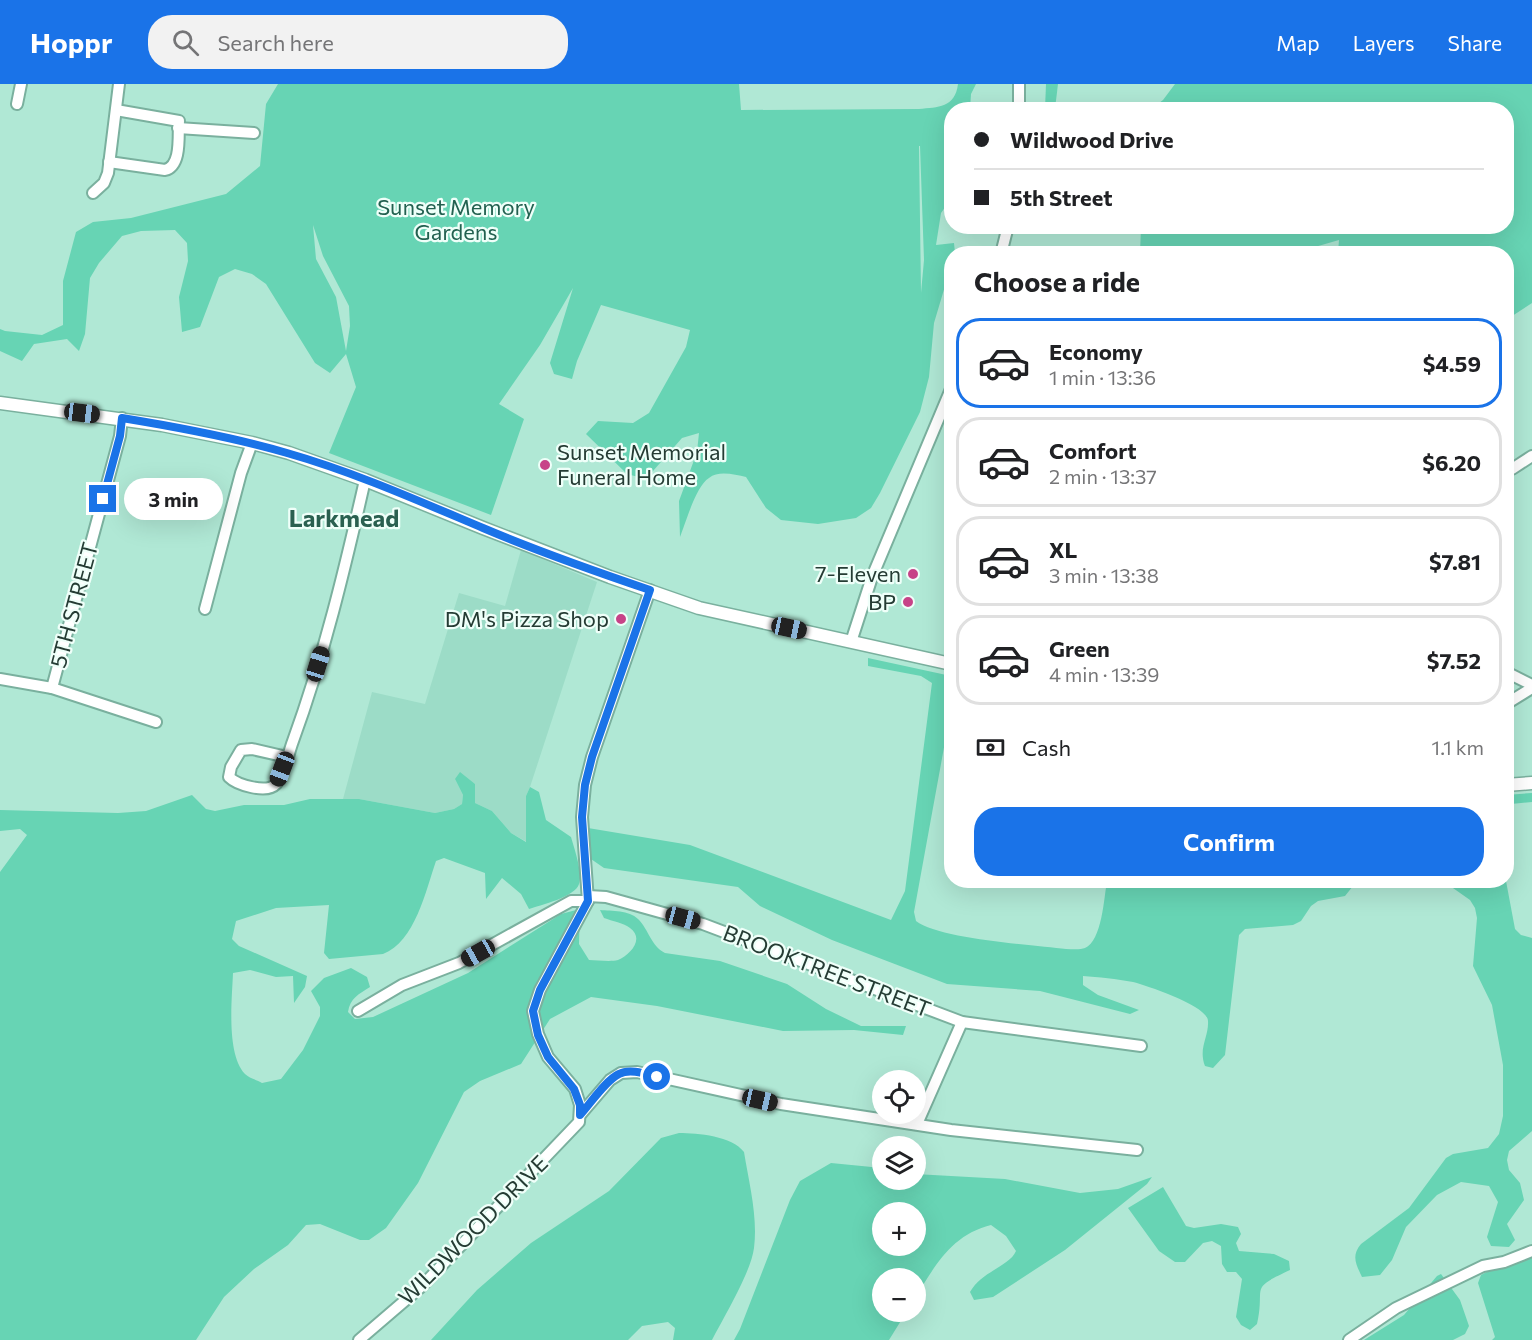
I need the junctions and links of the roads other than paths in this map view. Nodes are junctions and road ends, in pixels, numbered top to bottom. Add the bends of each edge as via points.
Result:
1 (21, 84) edge
2 (119, 84) edge
3 (1019, 84) edge
4 (1019, 102) edge
5 (17, 104) dead end
6 (116, 110) junction
7 (178, 128) junction
8 (254, 133) dead end
9 (109, 162) junction
10 (93, 193) dead end
11 (0, 404) edge
12 (944, 406) edge
13 (122, 418) junction
14 (252, 443) junction
15 (1532, 456) edge
16 (1514, 468) edge
17 (365, 480) junction
18 (650, 590) junction
19 (205, 609) dead end
20 (851, 642) junction
21 (944, 662) edge
22 (1514, 677) edge
23 (0, 679) edge
24 (1532, 687) edge
25 (52, 688) junction
26 (1514, 699) edge
27 (156, 722) dead end
28 (287, 757) junction
29 (1532, 783) edge
30 (1514, 784) edge
31 (588, 899) junction
32 (358, 1011) dead end
33 (962, 1022) junction
34 (1141, 1046) dead end
35 (926, 1102) edge
36 (580, 1115) junction
37 (872, 1117) edge
38 (916, 1124) edge
39 (1137, 1150) dead end
40 (1532, 1251) edge
41 (359, 1340) edge
42 (1349, 1340) edge

1 - 5 street
2 - 6 street
3 - 4 street
6 - 7 street via 178,121
6 - 9 street
7 - 8 street
7 - 9 street via 171,169
9 - 10 street via 104,183
11 - 13 main road
12 - 20 street via 872,577
13 - 14 main road
13 - 25 street, 5TH STREET
14 - 17 main road
14 - 19 street
15 - 16 street
17 - 18 main road
17 - 28 street via 324,646
18 - 20 main road via 699,608
18 - 31 street via 585,785 582,817
20 - 21 main road
22 - 24 street
23 - 25 street
24 - 26 street
25 - 27 street
28 - 28 street via 272,787 264,789 229,777 241,750
29 - 30 main road
31 - 32 street via 571,901 459,963 402,985
31 - 33 street, BROOKTREE STREET via 606,897 703,924
31 - 36 street via 533,1011 538,1035 548,1057 574,1089
33 - 34 street
33 - 35 street
36 - 37 street, WILDWOOD DRIVE via 610,1080 621,1073 636,1072 781,1104
36 - 41 street, WILDWOOD DRIVE via 579,1122 422,1286
38 - 39 street, WILDWOOD DRIVE
40 - 42 street via 1483,1266 1396,1308

